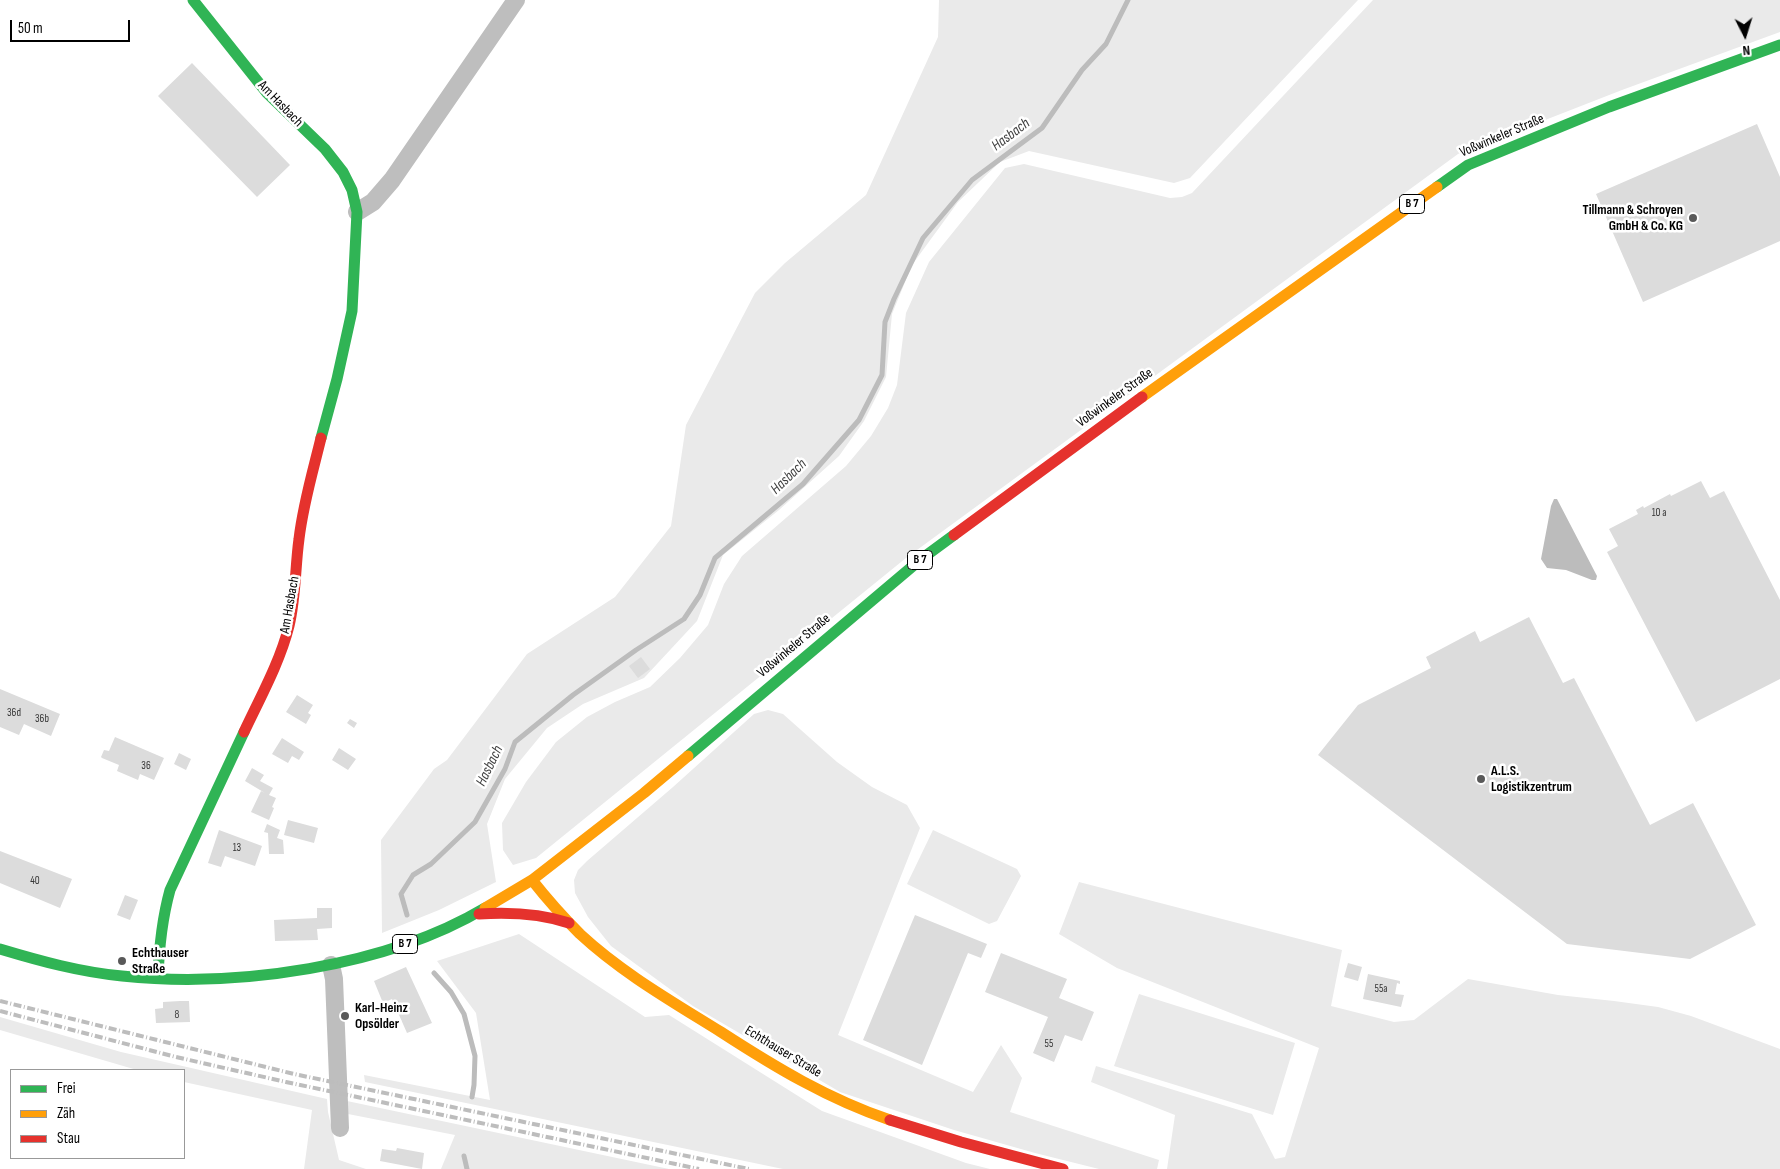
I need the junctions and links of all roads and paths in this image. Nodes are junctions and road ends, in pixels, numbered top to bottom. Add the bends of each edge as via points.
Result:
1 (194, 0) edge
2 (516, 0) edge
3 (1780, 45) edge
4 (357, 212) junction
5 (532, 880) junction
6 (475, 914) junction
7 (569, 923) junction
8 (0, 949) edge
9 (331, 965) junction
10 (158, 978) junction
11 (340, 1128) dead end
12 (1063, 1169) edge

1 - 4 main road, Am Hasbach via 267,93 325,149 343,172 352,190
2 - 4 street via 392,180 373,202
3 - 5 main road, Voßwinkeler Straße / B 7 via 1609,107 1468,166 1356,243 920,560 644,793
4 - 10 main road, Am Hasbach via 352,311 306,496 289,626 221,784 170,890 160,937
5 - 6 main road, B 7
5 - 7 main road, Echthauser Straße
6 - 7 main road via 536,914
6 - 9 main road, B 7 via 433,934
7 - 12 main road, Echthauser Straße via 595,947 641,980 760,1058 832,1097 900,1123
8 - 10 main road, B 7 via 46,963 121,976
9 - 10 main road, B 7 via 262,975
9 - 11 street

